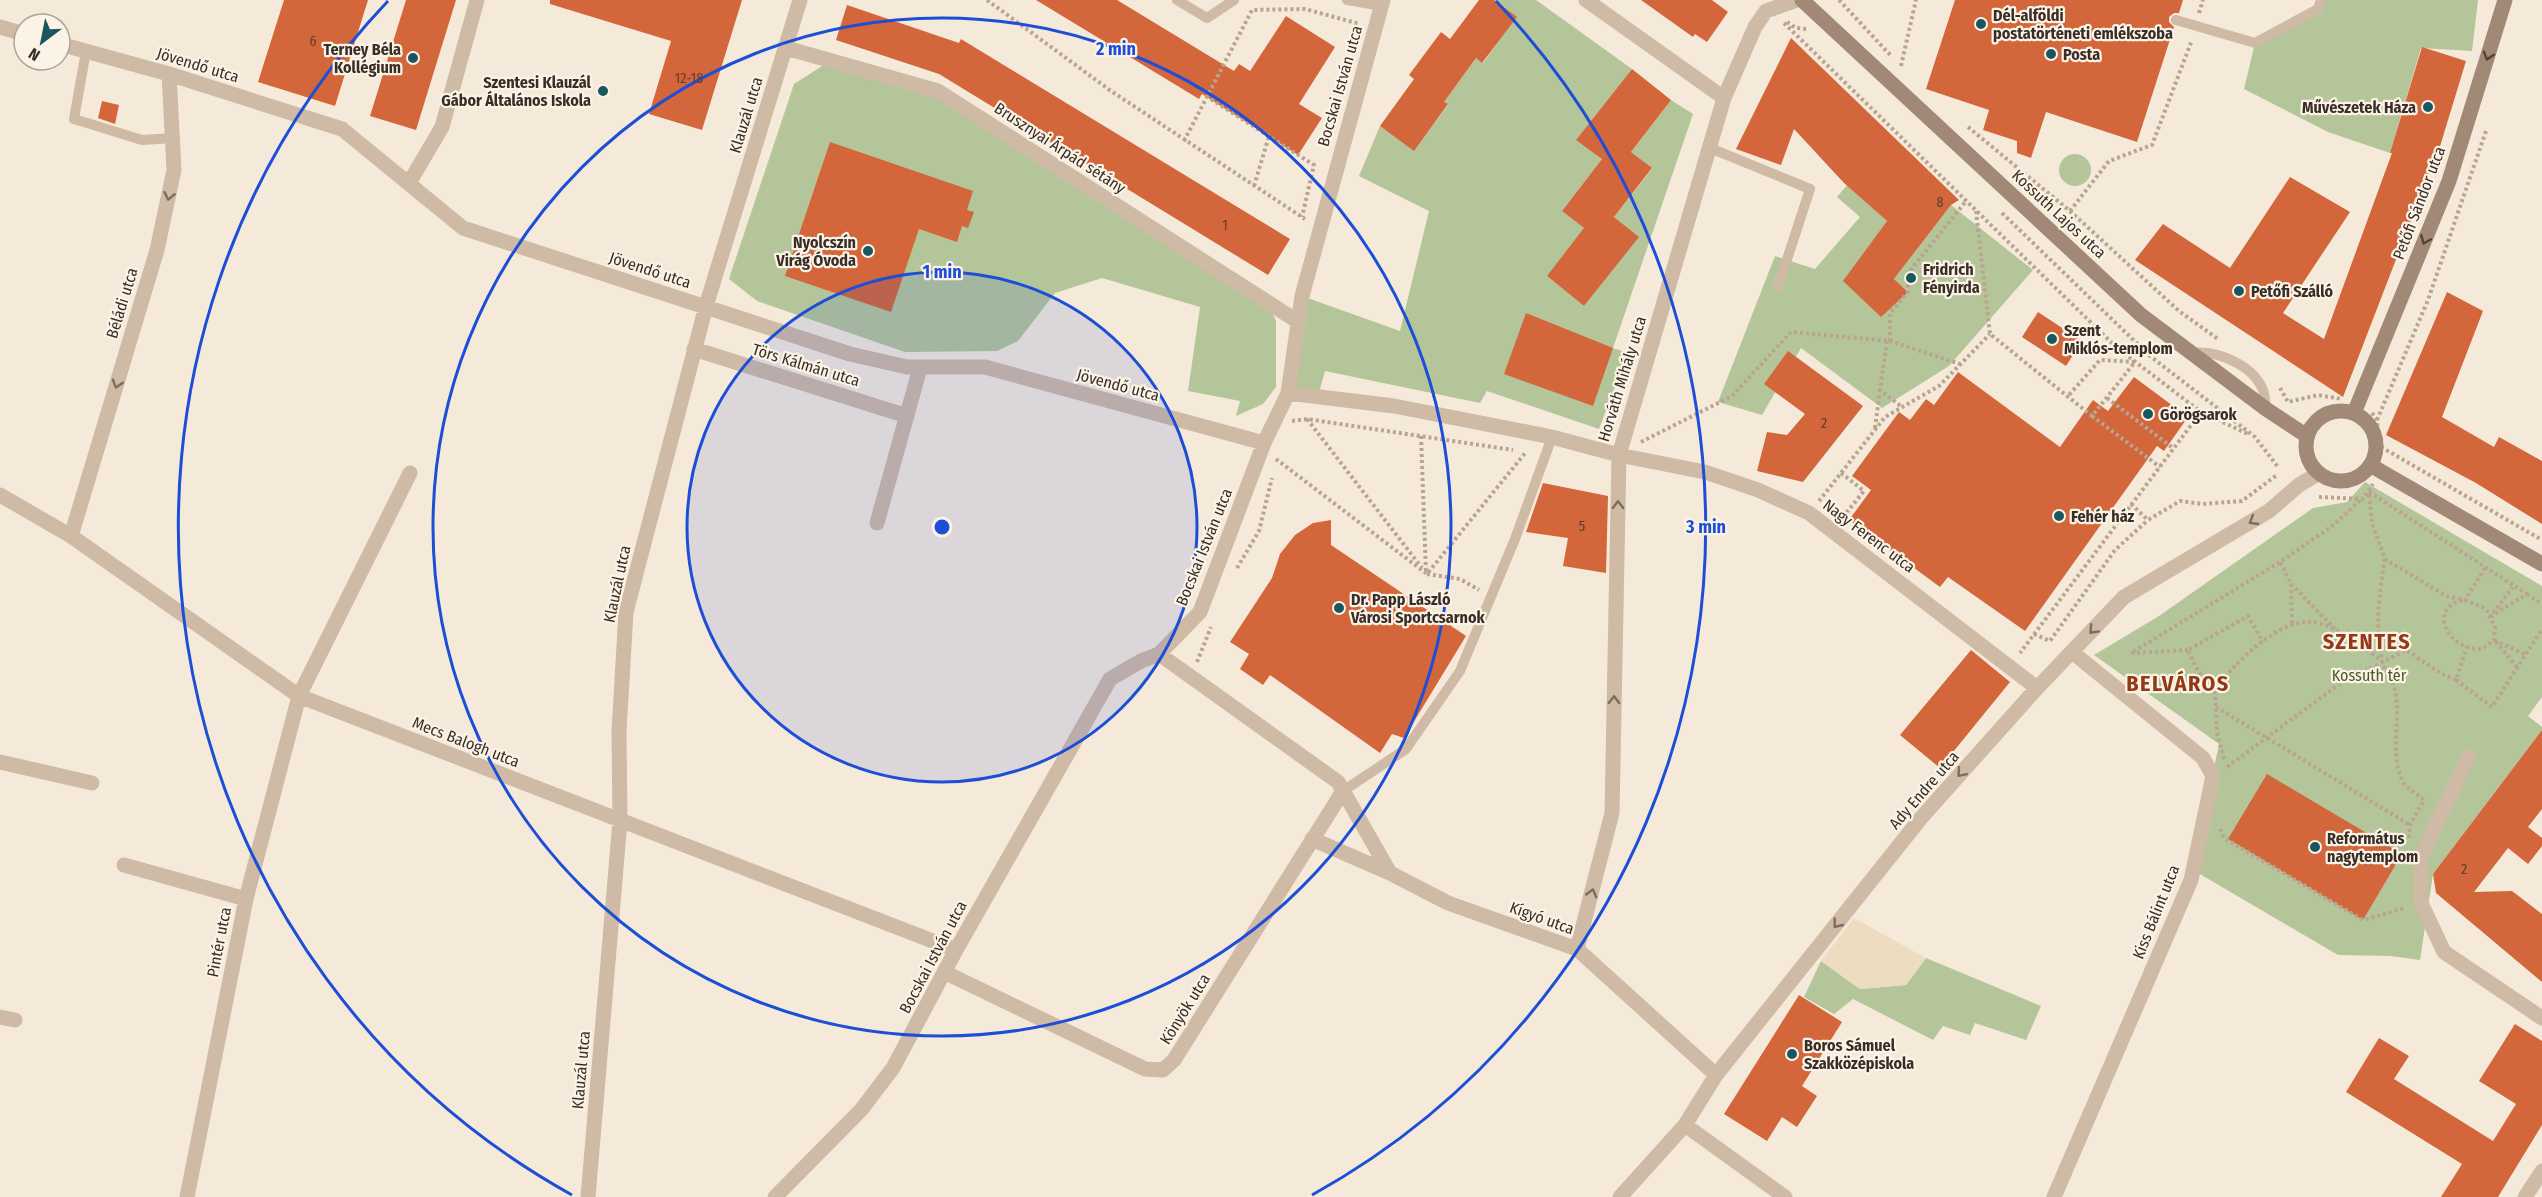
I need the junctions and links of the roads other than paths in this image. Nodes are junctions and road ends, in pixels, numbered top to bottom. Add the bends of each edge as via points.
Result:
1 (477, 0) edge
2 (800, 0) edge
3 (1177, 0) edge
4 (1234, 0) edge
5 (1347, 0) edge
6 (1587, 0) edge
7 (1797, 0) edge
8 (1802, 0) edge
9 (2321, 0) edge
10 (2505, 0) edge
11 (1382, 3) edge
12 (2176, 20) dead end
13 (72, 47) edge
14 (786, 48) junction
15 (86, 51) junction
16 (169, 74) junction
17 (1724, 98) junction
18 (172, 138) junction
19 (1710, 148) junction
20 (409, 183) junction
21 (1778, 287) dead end
22 (706, 306) junction
23 (1297, 321) junction
24 (694, 349) junction
25 (920, 368) junction
26 (1288, 393) junction
27 (2356, 408) junction
28 (906, 416) junction
29 (2307, 436) junction
30 (1552, 437) junction
31 (1264, 443) junction
32 (1624, 456) junction
33 (2374, 468) junction
34 (410, 473) dead end
35 (2319, 473) junction
36 (0, 495) edge
37 (877, 523) dead end
38 (71, 536) junction
39 (2542, 564) edge
40 (2072, 652) junction
41 (1159, 654) junction
42 (2037, 688) junction
43 (299, 696) junction
44 (2468, 758) dead end
45 (0, 762) edge
46 (92, 783) dead end
47 (1343, 791) junction
48 (620, 821) junction
49 (1312, 840) junction
50 (124, 865) dead end
51 (1390, 873) junction
52 (246, 899) junction
53 (1577, 949) junction
54 (956, 950) junction
55 (944, 972) junction
56 (2542, 1018) edge
57 (1716, 1075) junction
58 (1685, 1125) junction
59 (2542, 1171) edge
60 (187, 1197) edge
61 (588, 1197) edge
62 (775, 1197) edge
63 (1620, 1197) edge
64 (1785, 1197) edge
65 (2054, 1197) edge
66 (2525, 1197) edge

1 - 20 street via 442,127
2 - 14 street, Klauzál utca
3 - 4 lane via 1207,18
5 - 11 lane
6 - 17 street
7 - 17 street, Horváth Mihály utca via 1766,11
8 - 29 street, Kossuth Lajos utca via 2141,315
9 - 12 lane via 2318,9 2255,43
10 -> 27 street, Petőfi Sándor utca via 2449,181
11 - 23 street, Bocskai István utca via 1319,227
13 - 15 street, Jövendő utca
14 - 22 street, Klauzál utca
14 - 23 street, Brusznyai Árpád sétány via 938,91
15 - 16 street, Jövendő utca
15 - 18 lane via 74,119 142,140
16 - 18 street, Béládi utca
16 - 20 street, Jövendő utca via 342,129
17 - 19 street, Horváth Mihály utca
18 -> 38 street, Béládi utca via 174,170 157,250
19 - 21 lane via 1810,189
19 - 32 street, Horváth Mihály utca
20 - 22 street, Jövendő utca via 463,228
22 - 24 street, Klauzál utca
22 - 25 street, Jövendő utca via 850,354
23 - 26 street, Bocskai István utca
24 - 28 street, Törs Kálmán utca
24 - 48 street, Klauzál utca via 626,612 619,731
25 - 28 street
25 - 31 street, Jövendő utca via 985,367
26 - 30 street via 1394,406
26 - 31 street, Bocskai István utca
27 - 29 street via 2331,412 2312,425
27 - 33 street via 2375,435
28 - 37 street
29 - 35 street via 2307,456
30 - 32 street
30 - 47 lane via 1460,671 1406,749
31 - 41 street, Bocskai István utca via 1200,612
32 - 42 street, Nagy Ferenc utca via 1705,472 1809,513
53 -> 32 street, Horváth Mihály utca via 1612,813
33 - 35 street via 2346,480
33 - 39 street
34 - 43 street, Pintér utca
35 -> 40 street, Ady Endre utca via 2299,484 2269,511 2124,597
36 - 38 street, Mecs Balogh utca
38 - 43 street, Mecs Balogh utca
40 - 42 street, Ady Endre utca
40 - 65 street, Kiss Bálint utca via 2203,758 2213,776 2191,880
41 - 47 street via 1338,782
41 - 54 street, Bocskai István utca via 1110,679
42 -> 57 street, Ady Endre utca via 1922,818
43 - 48 street, Mecs Balogh utca
43 - 52 street, Pintér utca
44 - 56 street via 2421,857 2421,903 2444,952
45 - 46 street
47 - 49 street, Könyök utca
47 - 51 street
48 - 54 street, Mecs Balogh utca
48 - 61 street, Klauzál utca
49 - 51 street, Kígyó utca
49 - 55 street, Könyök utca via 1174,1060 1163,1070 1145,1069
50 - 52 street
51 - 53 street, Kígyó utca via 1448,903
52 - 60 street, Pintér utca
53 - 57 street, Kígyó utca
54 - 55 street, Bocskai István utca
55 - 62 street, Bocskai István utca via 893,1068 861,1110
57 - 58 street, Ady Endre utca
58 - 63 street, Ady Endre utca
58 - 64 street
59 - 66 street

